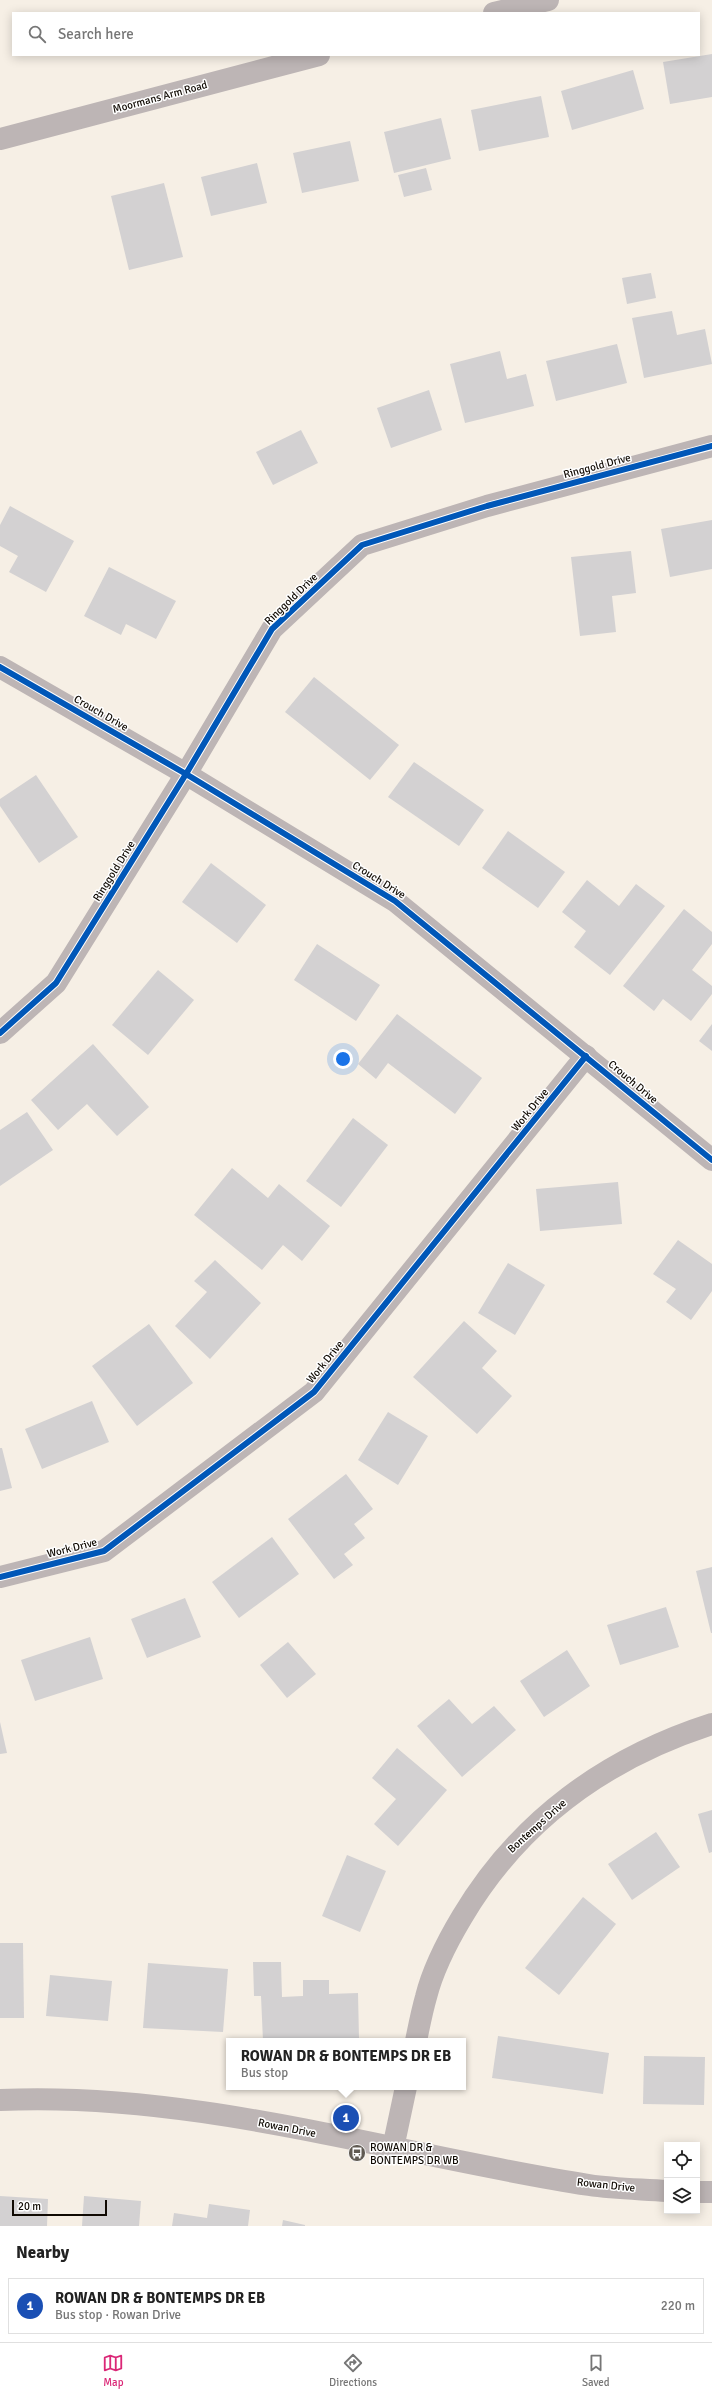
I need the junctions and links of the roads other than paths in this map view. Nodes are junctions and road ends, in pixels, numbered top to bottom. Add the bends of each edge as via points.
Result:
1 (548, 0) edge
2 (498, 12) edge
3 (315, 56) edge
4 (0, 140) edge
5 (712, 446) edge
6 (0, 666) edge
7 (186, 774) junction
8 (0, 1033) edge
9 (586, 1056) junction
10 (712, 1160) edge
11 (0, 1577) edge
12 (712, 1724) edge
13 (417, 2038) edge
14 (405, 2090) edge
15 (0, 2100) edge
16 (392, 2148) junction
17 (664, 2191) edge
18 (700, 2192) edge
19 (712, 2192) edge

1 - 2 street
3 - 4 street, Moormans Arm Road
5 - 7 street, Ringgold Drive via 487,506 362,545 272,629
6 - 7 street, Crouch Drive
7 - 8 street, Ringgold Drive via 56,983
7 - 9 street, Crouch Drive via 395,901
9 - 10 street, Crouch Drive
9 - 11 street, Work Drive via 314,1392 104,1551
12 - 13 street, Bontemps Drive via 636,1754 592,1780 550,1812 511,1847 479,1888 448,1941 426,1996
14 - 16 street
15 - 16 street, Rowan Drive via 103,2102 188,2110
16 - 17 street, Rowan Drive via 590,2185
18 - 19 street

